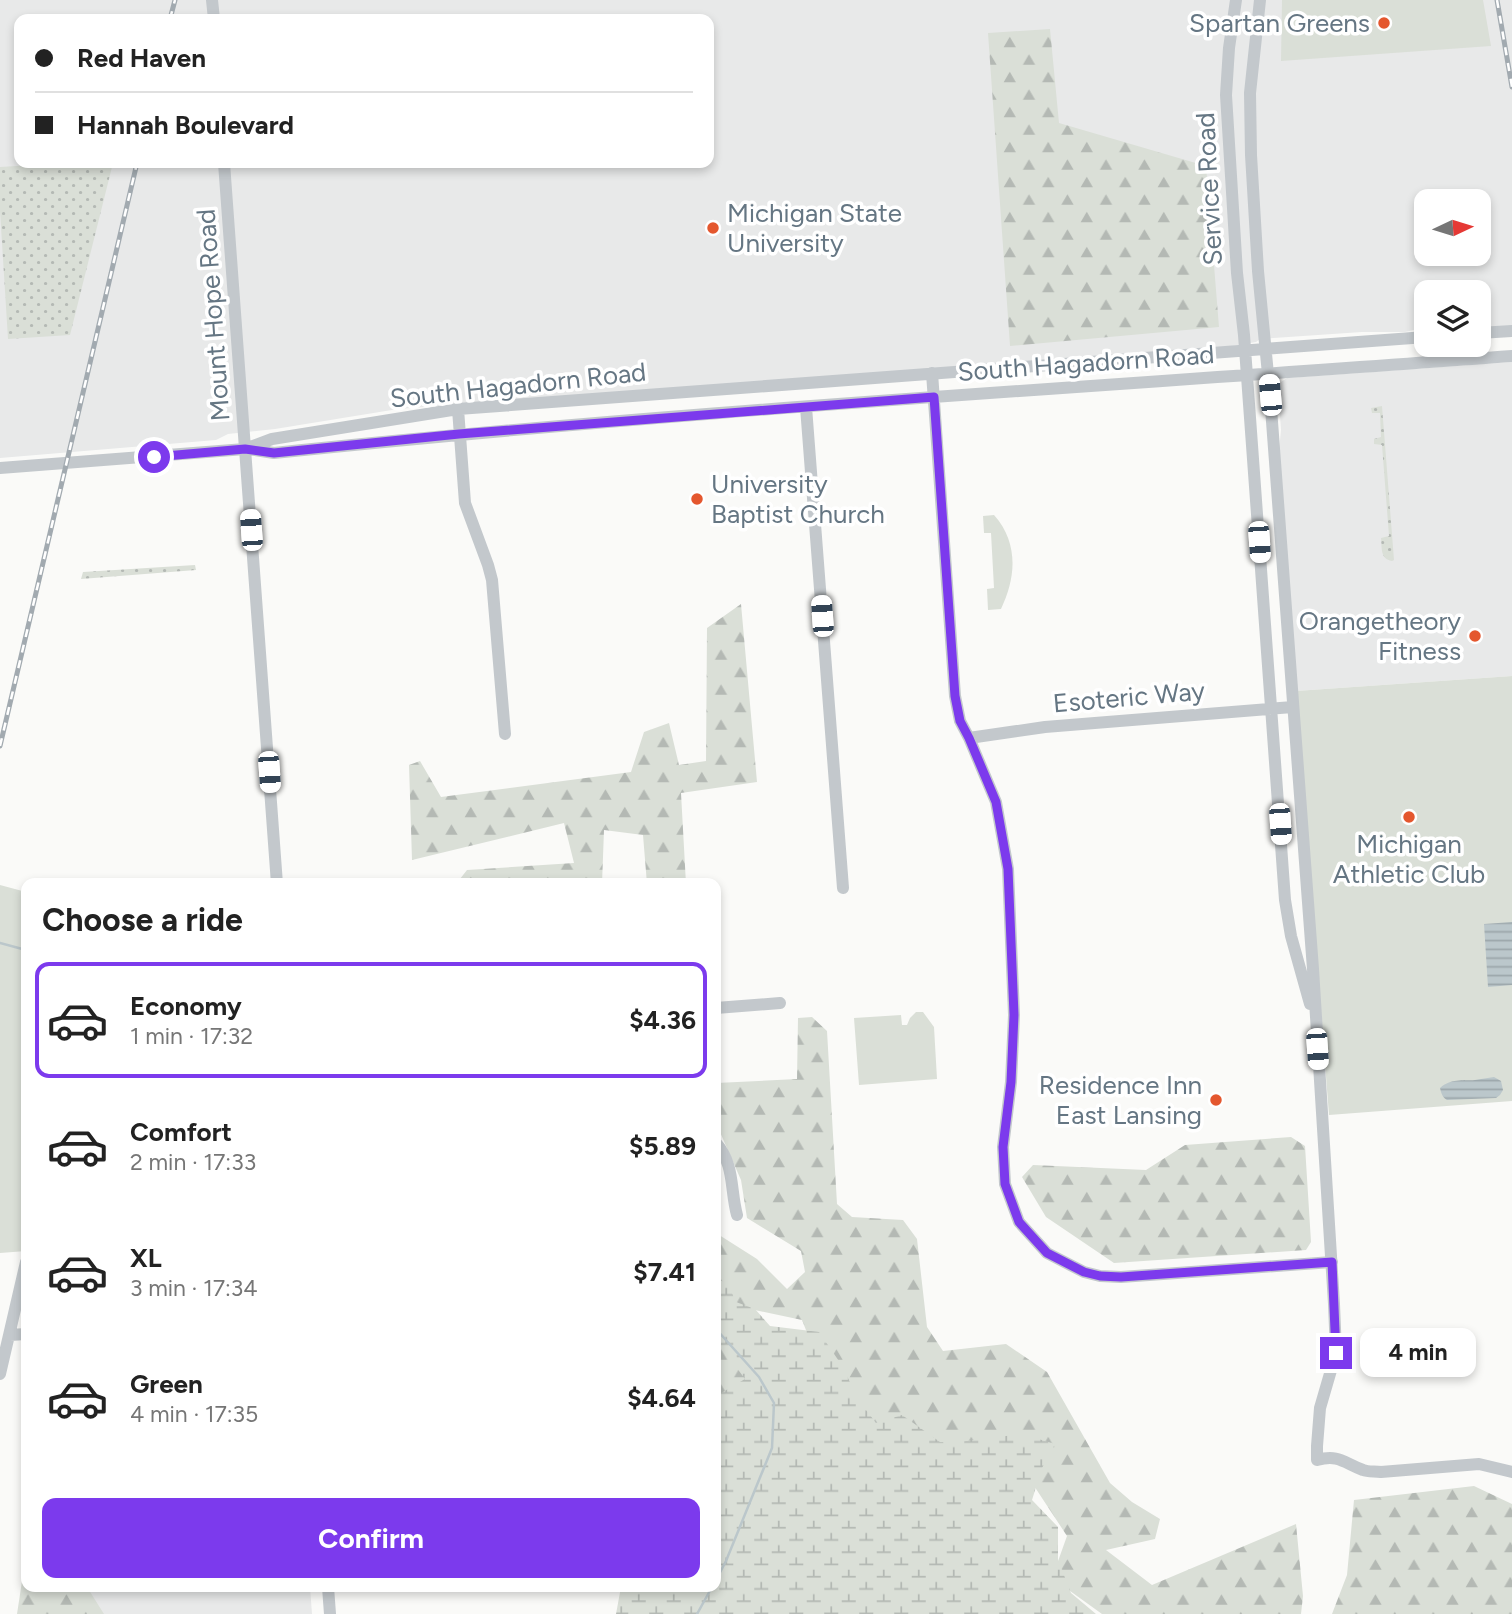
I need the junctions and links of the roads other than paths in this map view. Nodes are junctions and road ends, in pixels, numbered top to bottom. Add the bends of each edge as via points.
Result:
1 (1236, 0) edge
2 (1260, 0) edge
3 (224, 168) edge
4 (1512, 331) edge
5 (1491, 332) edge
6 (1414, 338) edge
7 (1266, 348) junction
8 (1245, 350) junction
9 (1512, 356) edge
10 (1052, 364) junction
11 (932, 373) junction
12 (1269, 374) junction
13 (1247, 375) junction
14 (846, 380) junction
15 (1043, 388) junction
16 (649, 395) junction
17 (934, 397) junction
18 (848, 404) junction
19 (806, 407) junction
20 (458, 409) junction
21 (648, 419) junction
22 (459, 434) junction
23 (245, 449) junction
24 (0, 468) edge
25 (1293, 707) junction
26 (1272, 709) junction
27 (505, 734) dead end
28 (969, 738) junction
29 (276, 878) edge
30 (843, 888) dead end
31 (779, 1003) dead end
32 (721, 1008) edge
33 (1315, 1025) junction
34 (721, 1149) edge
35 (737, 1215) dead end
36 (1332, 1262) junction
37 (21, 1285) edge
38 (21, 1334) edge
39 (10, 1335) junction
40 (0, 1374) edge
41 (1512, 1472) edge
42 (328, 1592) edge
43 (330, 1614) edge

1 - 8 street, Service Road via 1226,95
2 - 7 street via 1250,104
3 - 23 street, Mount Hope Road
4 - 5 street
6 - 7 street, South Hagadorn Road
7 - 8 street, South Hagadorn Road
7 - 12 street
8 - 10 street, South Hagadorn Road
8 - 13 street, Service Road
9 - 12 street, South Hagadorn Road
10 - 11 street, South Hagadorn Road
10 - 15 street via 1043,373
11 - 14 street, South Hagadorn Road
11 - 17 street
12 - 13 street, South Hagadorn Road
12 - 25 street
13 - 15 street, South Hagadorn Road
13 - 26 street, Service Road
14 - 16 street, South Hagadorn Road
14 - 18 street via 852,390
15 - 17 street, South Hagadorn Road
16 - 20 street, South Hagadorn Road
16 - 21 street via 643,404
17 - 18 street, South Hagadorn Road
17 - 28 street via 955,696
18 - 19 street, South Hagadorn Road
19 - 21 street, South Hagadorn Road
19 - 30 street
20 - 22 street
20 - 23 street, South Hagadorn Road via 272,439
21 - 22 street, South Hagadorn Road
22 - 23 street, South Hagadorn Road via 274,453
22 - 27 street via 465,503 492,580
23 - 24 street, South Hagadorn Road
23 - 29 street, Mount Hope Road
25 - 26 street, Esoteric Way
25 - 33 street
26 - 28 street, Esoteric Way via 1045,727
26 - 33 street, Service Road via 1284,900
28 - 36 street via 996,802 1008,869 1014,1015 1003,1147 1005,1184 1019,1222 1047,1253 1100,1276
31 - 32 street
33 - 36 street
34 - 35 street via 729,1164
36 - 41 street via 1336,1353 1320,1408 1317,1460 1329,1457 1381,1472 1479,1464
37 - 39 street
38 - 39 street
39 - 40 street
42 - 43 street

